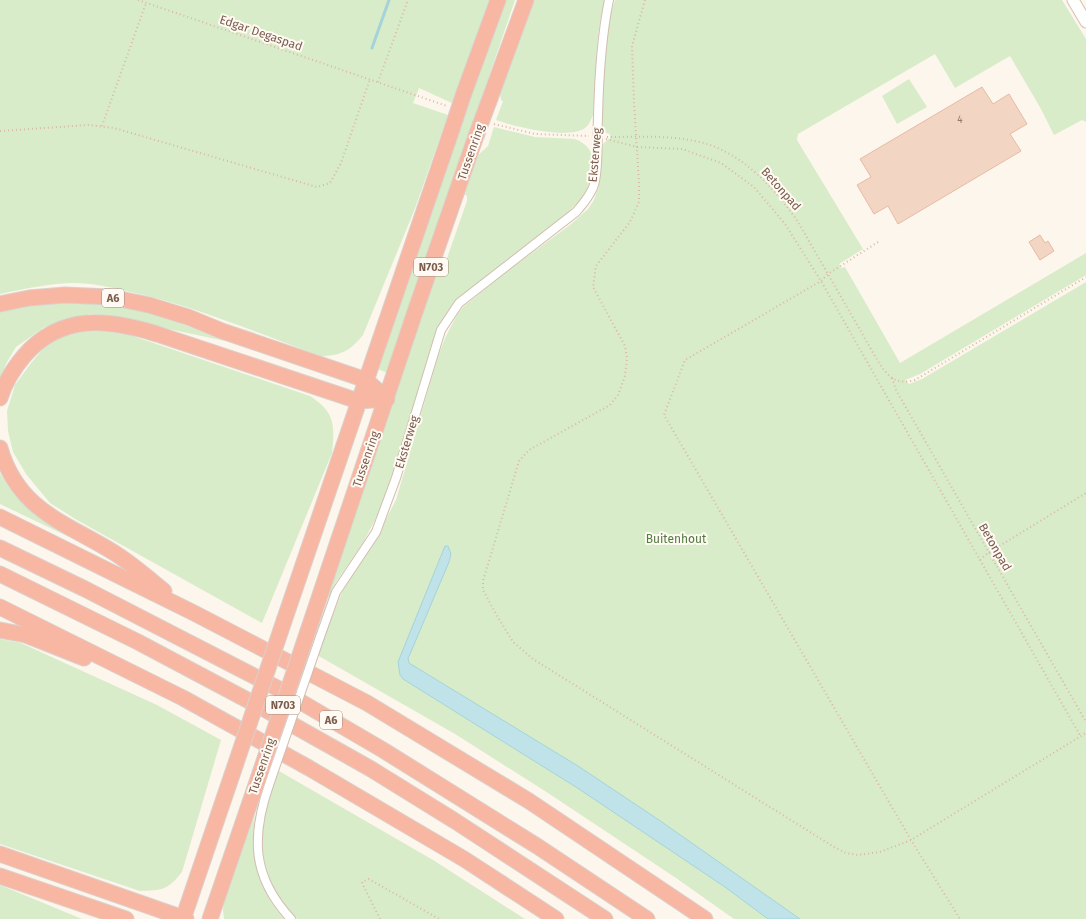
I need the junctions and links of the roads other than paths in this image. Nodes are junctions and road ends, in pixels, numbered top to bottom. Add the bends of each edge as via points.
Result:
1 (498, 0) edge
2 (526, 0) edge
3 (609, 0) edge
4 (1073, 0) edge
5 (1086, 22) edge
6 (0, 304) edge
7 (366, 380) junction
8 (0, 398) edge
9 (386, 399) junction
10 (358, 401) junction
11 (0, 448) edge
12 (0, 517) edge
13 (0, 548) edge
14 (0, 574) edge
15 (0, 607) edge
16 (194, 613) junction
17 (0, 630) edge
18 (314, 634) junction
19 (183, 698) junction
20 (263, 782) junction
21 (0, 854) edge
22 (0, 876) edge
23 (126, 919) edge
24 (184, 919) edge
25 (210, 919) edge
26 (291, 919) edge
27 (556, 919) edge
28 (605, 919) edge
29 (647, 919) edge
30 (704, 919) edge

1 - 7 highway, N703, bridge
2 - 9 highway, Tussenring / N703, bridge via 476,136
3 - 18 street, Eksterweg via 602,37 595,182 576,212 459,303 441,330 396,478 376,532 336,592
4 - 5 street
6 - 7 highway, A6 via 65,295 125,300 188,317
7 - 9 highway, A6
7 - 10 highway, N703
8 - 10 highway, A6 via 8,377 39,341 64,328 98,322 126,325 157,334
9 - 10 highway, A6
9 - 18 highway, Tussenring / N703
10 - 24 highway, N703, bridge
11 - 16 highway via 15,482 39,507 114,553
12 - 16 highway
13 - 29 highway, A6 via 277,688 383,750 537,846
14 - 28 highway, A6 via 152,649 268,711 455,821
15 - 19 highway
16 - 30 highway via 367,703 529,801
17 - 19 highway via 34,638
18 - 20 highway, Tussenring / N703, bridge
19 - 27 highway via 464,859
20 - 25 highway, Tussenring / N703
20 - 26 street via 258,823 258,852 270,892
21 - 24 highway
22 - 23 highway

